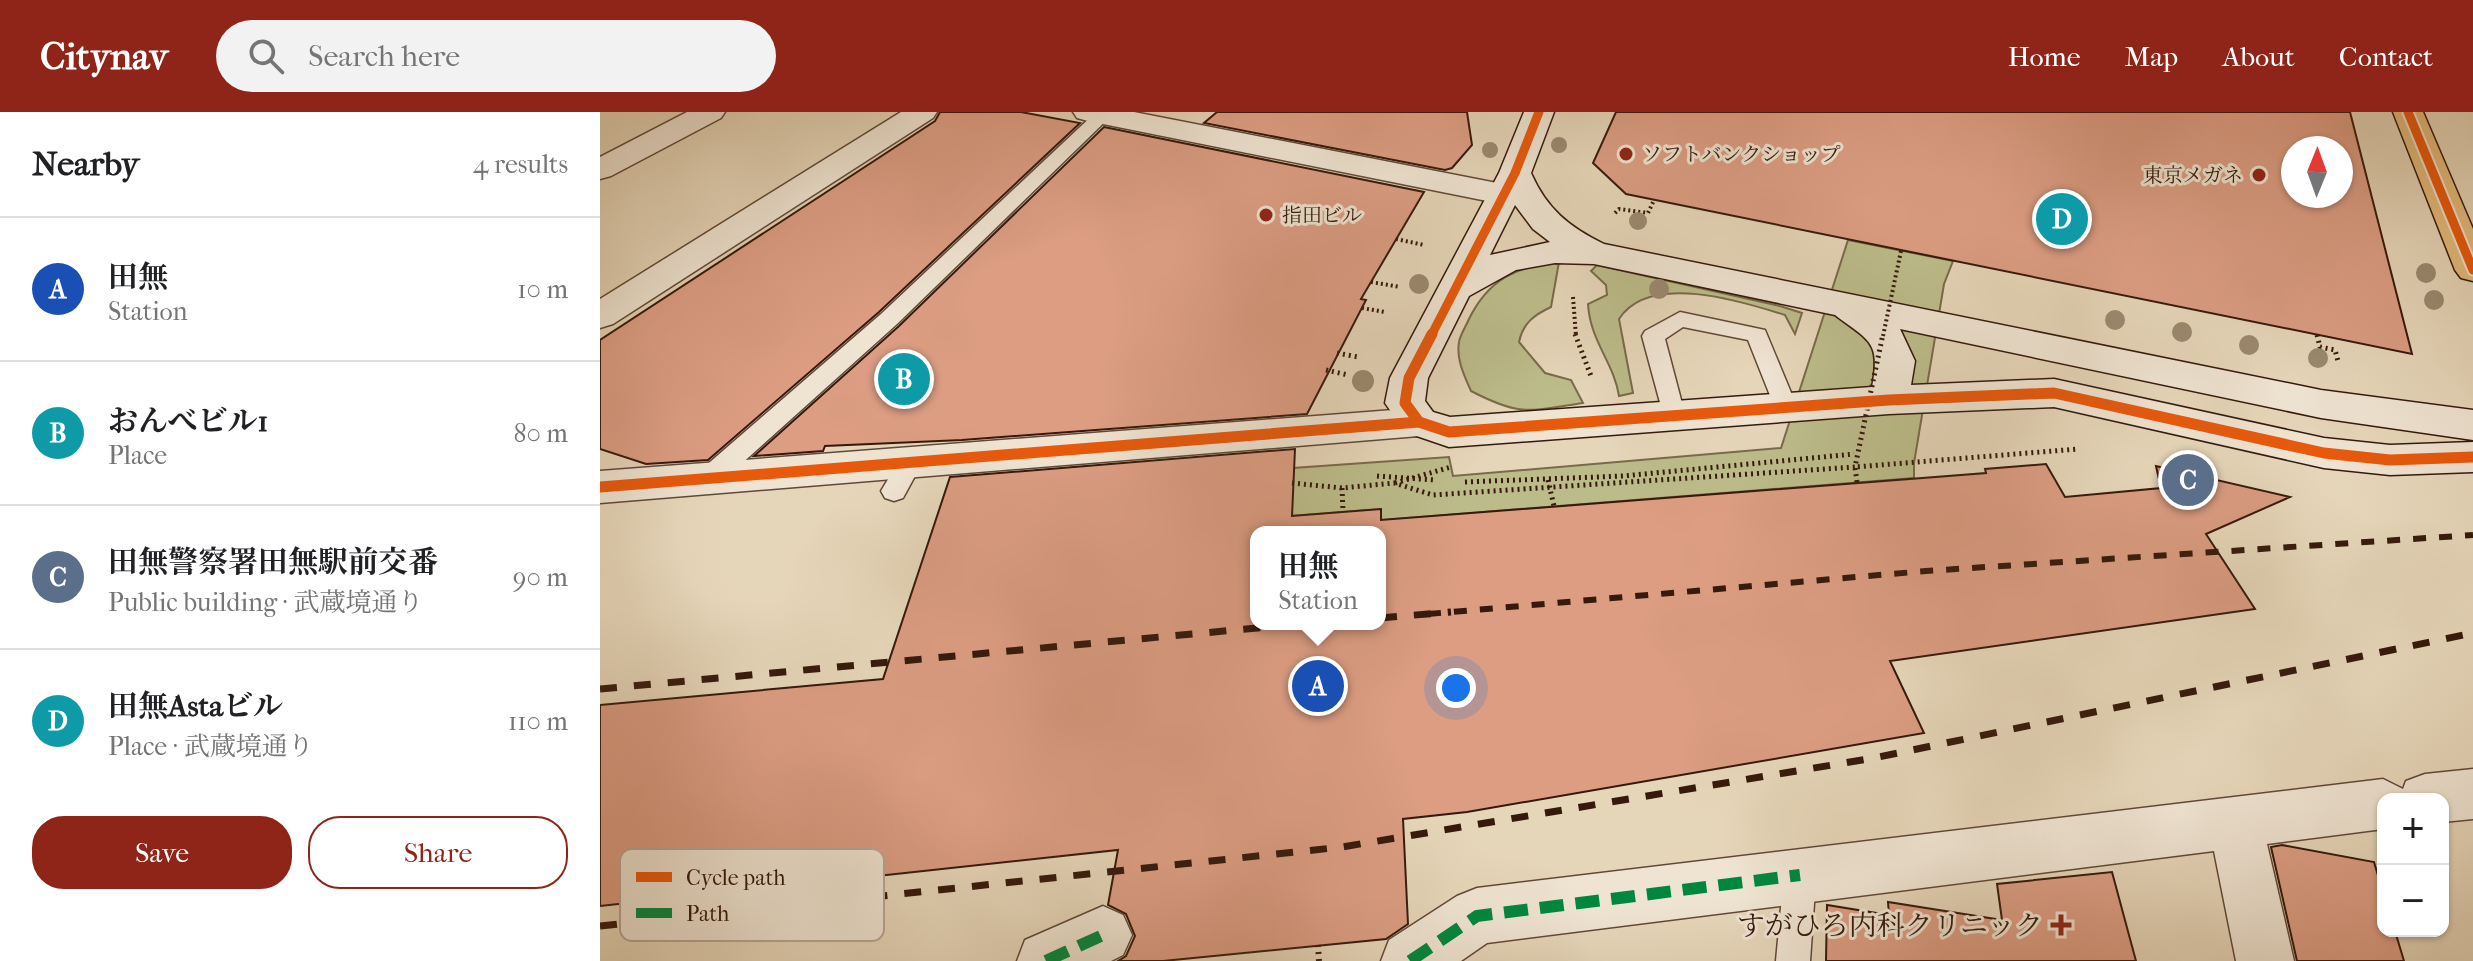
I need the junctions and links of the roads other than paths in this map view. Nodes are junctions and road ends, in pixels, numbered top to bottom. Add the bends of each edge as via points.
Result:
1 (710, 112) edge
2 (922, 112) edge
3 (1539, 112) edge
4 (2408, 112) edge
5 (1099, 113) edge
6 (600, 169) edge
7 (1508, 184) junction
8 (1594, 253) junction
9 (2473, 270) edge
10 (1454, 290) junction
11 (1848, 307) junction
12 (600, 316) edge
13 (1889, 400) junction
14 (1785, 407) junction
15 (1673, 415) junction
16 (1419, 422) junction
17 (2473, 425) edge
18 (2473, 457) edge
19 (711, 476) junction
20 (600, 487) edge
21 (2473, 794) edge
22 (2449, 796) edge
23 (2377, 805) edge
24 (2235, 820) junction
25 (1800, 875) junction
26 (1103, 935) dead end
27 (1046, 961) edge
28 (1410, 961) edge
29 (1793, 961) edge
30 (2265, 961) edge

1 - 6 street
2 - 12 street
3 - 7 street
4 - 9 main road
5 - 7 street
5 - 19 lane via 889,319
7 - 8 street via 1561,237
7 - 10 street
8 - 10 street via 1560,251 1500,261
8 - 11 street
10 - 16 street via 1409,378 1405,403
11 - 13 street via 1883,331 1896,361
11 - 17 street via 2321,404
13 - 14 street
13 - 18 street via 2054,393 2324,453 2390,460
14 - 15 street
14 - 15 lane via 1757,335 1680,319 1653,336
15 - 16 street via 1449,432
16 - 19 street via 901,478
19 - 20 street
21 - 22 street
23 - 24 street
24 - 25 street
24 - 30 street
25 - 28 street via 1477,916
25 - 29 lane
26 - 27 street

